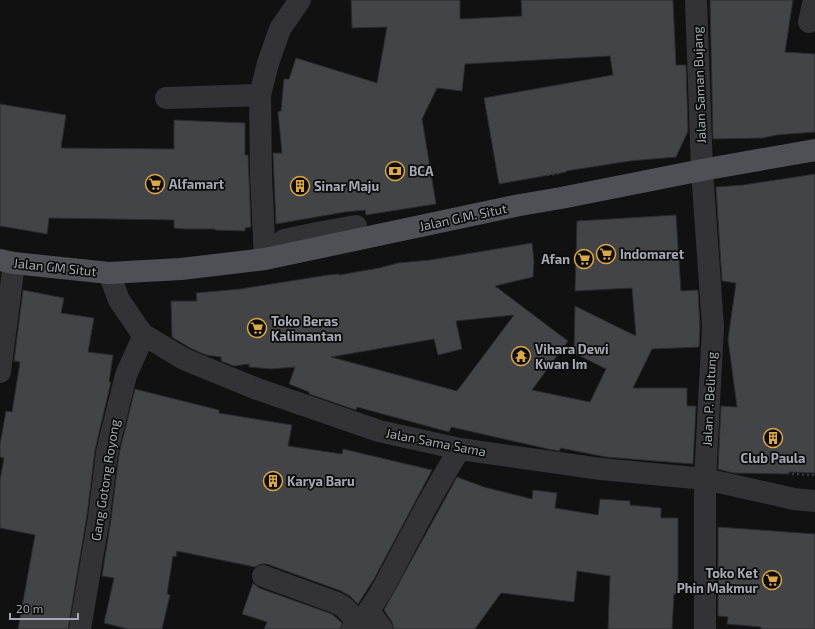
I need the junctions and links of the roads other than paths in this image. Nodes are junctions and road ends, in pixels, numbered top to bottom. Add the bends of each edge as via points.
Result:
1 (300, 0) edge
2 (696, 0) edge
3 (814, 0) edge
4 (809, 22) dead end
5 (260, 95) junction
6 (166, 98) dead end
7 (815, 150) edge
8 (702, 170) junction
9 (356, 226) dead end
10 (284, 240) dead end
11 (318, 240) junction
12 (265, 259) junction
13 (7, 262) edge
14 (109, 273) junction
15 (144, 335) junction
16 (0, 372) edge
17 (460, 449) junction
18 (705, 479) junction
19 (815, 501) edge
20 (263, 576) dead end
21 (360, 621) edge
22 (80, 629) edge
23 (382, 629) edge
24 (705, 629) edge

1 - 5 street via 280,29
2 - 8 street, Jalan Saman Bujang
3 - 4 street
5 - 6 street
5 - 12 street
7 - 8 main road, Jalan G.M. Situt
8 - 11 main road, Jalan G.M. Situt via 513,207
8 - 18 street, Jalan P. Belitung via 713,326
9 - 11 street
10 - 11 street
11 - 12 main road, Jalan G.M. Situt
12 - 14 main road, Jalan G.M. Situt via 180,270
13 - 14 main road, Jalan GM Situt
13 - 16 street
14 - 15 street, Jalan Sama Sama via 119,300
15 - 17 street, Jalan Sama Sama via 184,359 257,389 379,431
15 - 22 street, Gang Gotong Royong via 126,375 107,452
17 - 18 street, Jalan Sama Sama
17 - 21 street via 443,476 386,585
18 - 19 street, Jalan Sama Sama
18 - 24 street, Jalan P. Belitung
20 - 21 street via 337,603
21 - 23 street

